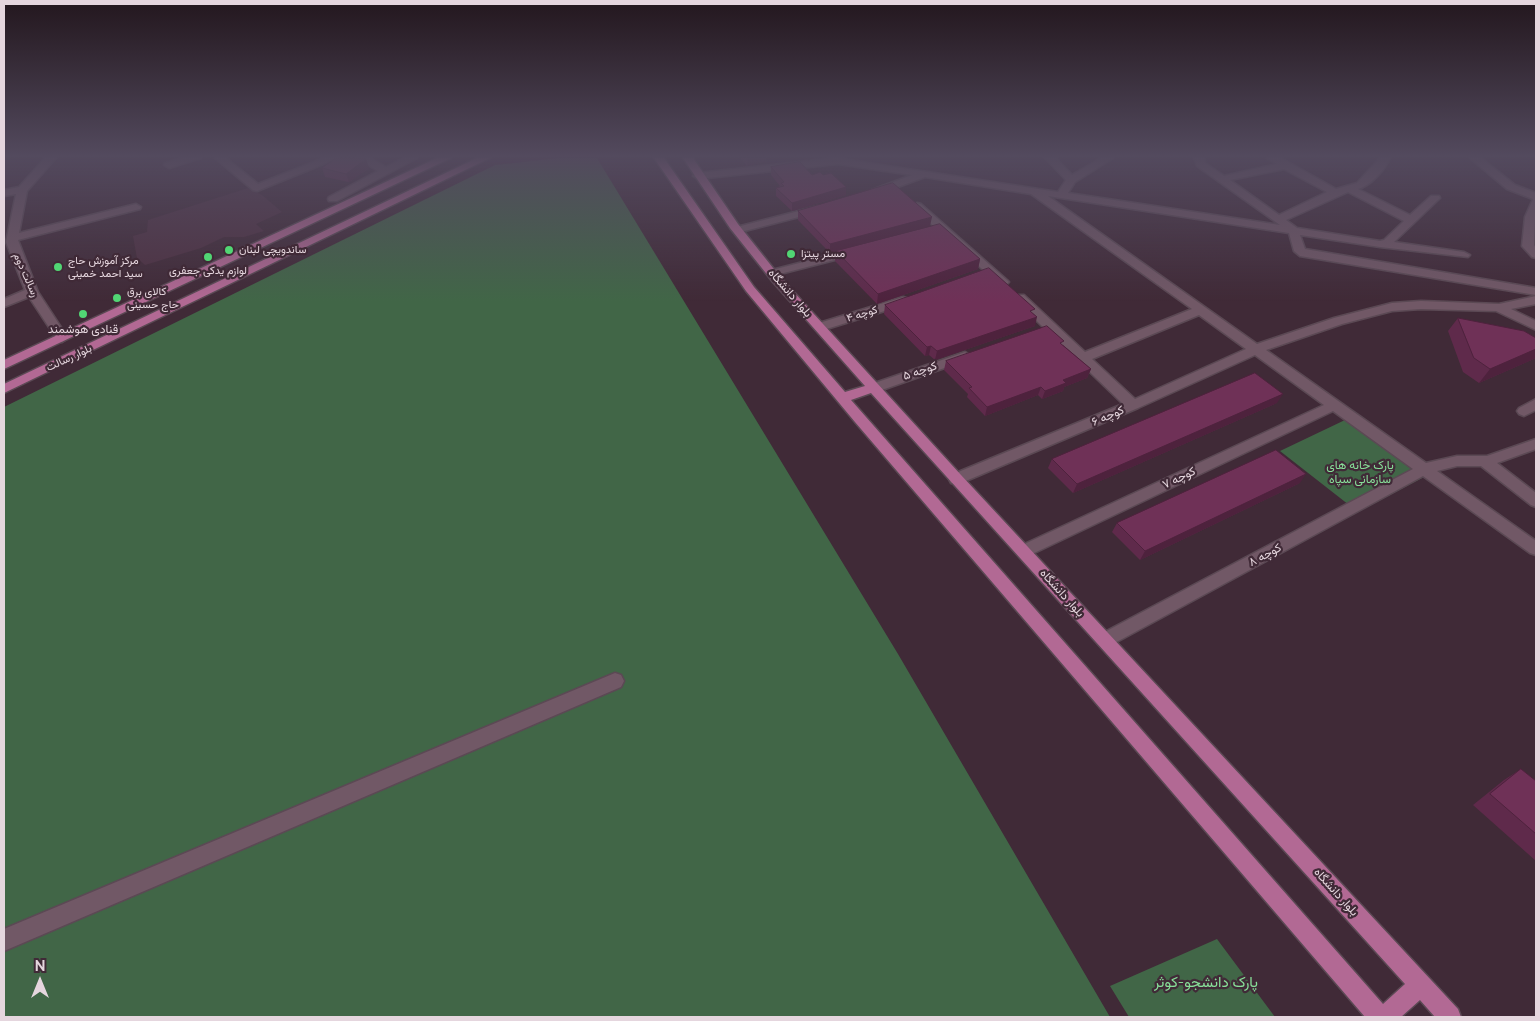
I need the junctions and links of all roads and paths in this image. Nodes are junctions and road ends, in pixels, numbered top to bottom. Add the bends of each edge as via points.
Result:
1 (19, 206) edge
2 (344, 206) edge
3 (386, 206) edge
4 (692, 206) edge
5 (719, 206) edge
6 (829, 206) edge
7 (917, 206) edge
8 (1054, 206) edge
9 (1137, 206) edge
10 (1260, 206) edge
11 (1307, 206) edge
12 (1383, 206) edge
13 (1427, 206) edge
14 (1535, 206) edge
15 (136, 207) dead end
16 (17, 215) junction
17 (4, 217) edge
18 (1279, 219) junction
19 (1411, 220) junction
20 (942, 228) junction
21 (737, 230) junction
22 (1293, 230) junction
23 (924, 233) edge
24 (9, 241) edge
25 (1384, 244) junction
26 (869, 248) edge
27 (1464, 255) dead end
28 (1536, 256) edge
29 (772, 273) junction
30 (32, 292) junction
31 (1536, 292) edge
32 (917, 296) edge
33 (1536, 300) edge
34 (4, 303) edge
35 (1499, 308) junction
36 (1201, 310) junction
37 (1052, 326) junction
38 (1536, 326) edge
39 (820, 327) junction
40 (1034, 332) edge
41 (62, 338) junction
42 (1258, 350) junction
43 (979, 351) edge
44 (1083, 358) junction
45 (4, 364) edge
46 (874, 388) junction
47 (4, 389) edge
48 (842, 398) junction
49 (1536, 404) edge
50 (1133, 405) junction
51 (1335, 405) junction
52 (1524, 411) dead end
53 (1536, 444) edge
54 (1489, 461) junction
55 (1424, 469) junction
56 (956, 479) junction
57 (1536, 501) edge
58 (1536, 549) edge
59 (1024, 551) junction
60 (1105, 640) junction
61 (616, 681) dead end
62 (4, 940) edge
63 (1420, 985) junction
64 (1380, 1017) edge
65 (1385, 1017) edge
66 (1450, 1017) edge

1 - 16 street, رسالت دوم
2 - 41 main road, بلوار رسالت
3 - 47 main road, بلوار رسالت
4 - 48 main road via 750,289
5 - 21 main road, بلوار دانشگاه
6 - 21 street
7 - 20 street
8 - 36 street
9 - 22 street
10 - 18 street
11 - 18 street
12 - 19 street
13 - 19 street
14 - 28 street via 1530,217 1528,246
15 - 24 street
16 - 17 street
16 - 24 street, رسالت دوم
18 - 22 street
19 - 25 street
20 - 23 street
20 - 37 street via 985,272
21 - 29 main road, بلوار دانشگاه
22 - 25 street
22 - 31 street via 1300,251 1308,255
24 - 30 street, رسالت دوم
25 - 27 street
26 - 29 street
29 - 39 main road, بلوار دانشگاه
30 - 34 street
30 - 41 street, رسالت دوم
32 - 39 street, کوچه ۴
33 - 35 street
35 - 38 street
35 - 42 street, کوچه ۶ via 1392,307 1330,324
36 - 42 street
36 - 44 street
37 - 40 street
37 - 44 street
39 - 46 main road, بلوار دانشگاه
41 - 45 main road, بلوار رسالت
42 - 50 street, کوچه ۶
42 - 51 street
43 - 46 street, کوچه ۵
44 - 50 street
46 - 48 main road
46 - 56 main road, بلوار دانشگاه
48 - 64 main road
49 - 52 street
50 - 56 street, کوچه ۶
51 - 55 street
51 - 59 street, کوچه ۷
53 - 54 street, کوچه ۸
54 - 55 street, کوچه ۸ via 1456,461
54 - 57 street via 1485,462
55 - 58 street
55 - 60 street, کوچه ۸
56 - 59 main road, بلوار دانشگاه
59 - 60 main road, بلوار دانشگاه
60 - 63 main road, بلوار دانشگاه
61 - 62 street
63 - 65 main road
63 - 66 main road, بلوار دانشگاه

